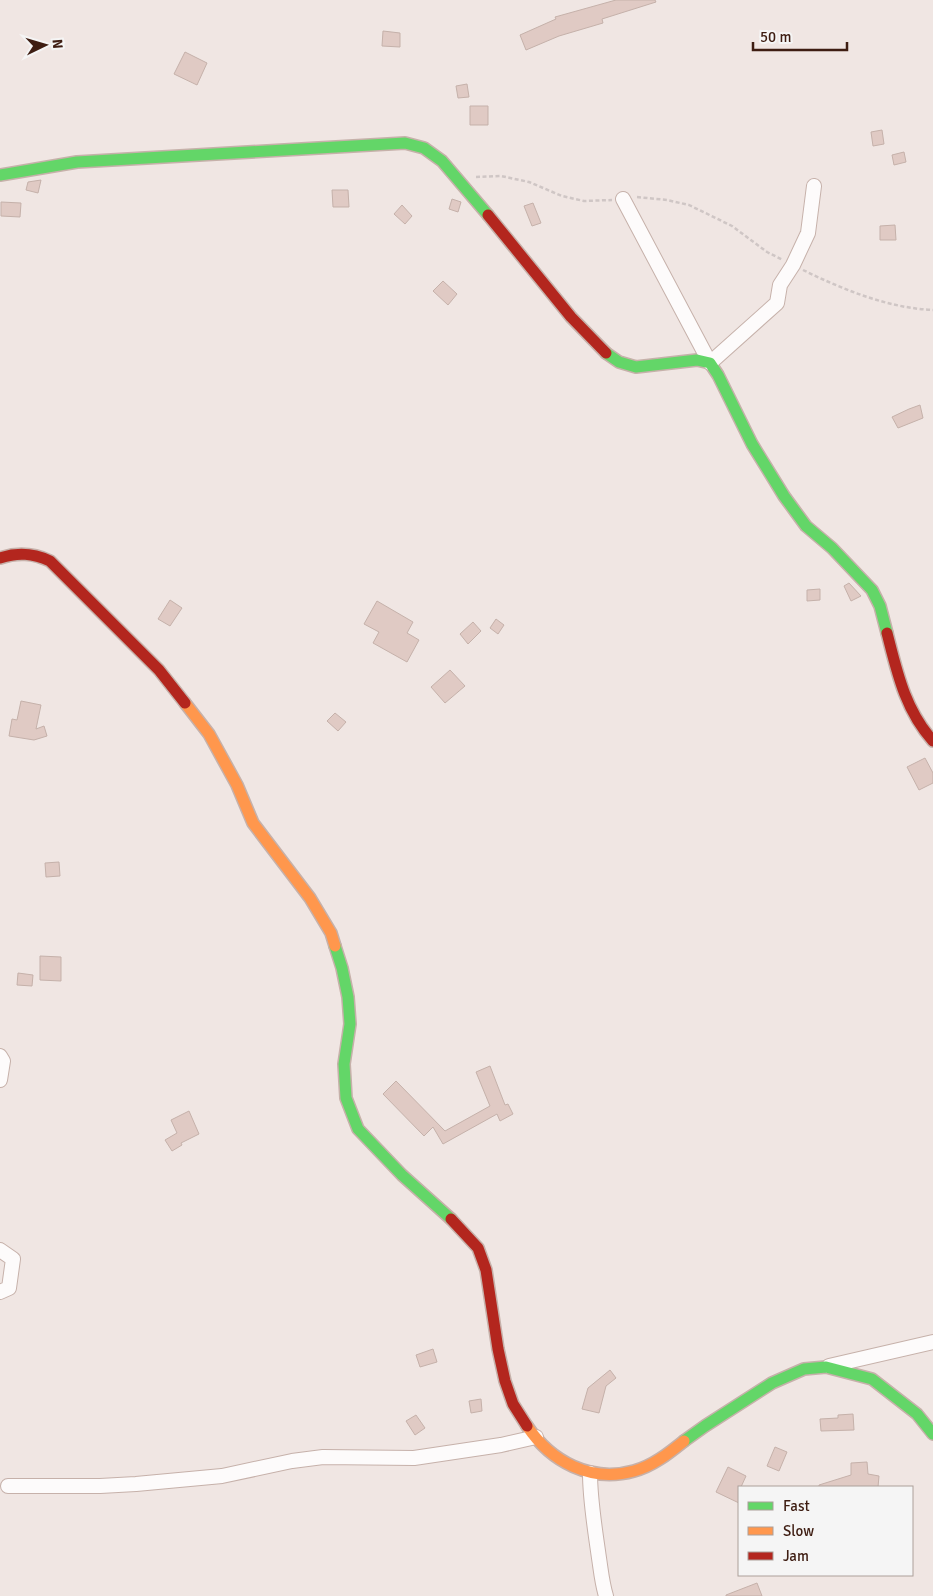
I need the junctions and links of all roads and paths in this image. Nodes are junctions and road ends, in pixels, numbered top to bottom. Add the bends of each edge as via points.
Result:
1 (0, 175) edge
2 (457, 179) junction
3 (814, 186) dead end
4 (623, 199) junction
5 (793, 265) junction
6 (933, 310) edge
7 (710, 364) junction
8 (0, 558) edge
9 (933, 742) edge
10 (0, 1056) edge
11 (0, 1080) edge
12 (0, 1250) edge
13 (0, 1292) edge
14 (933, 1342) edge
15 (826, 1367) junction
16 (933, 1434) edge
17 (536, 1437) junction
18 (590, 1473) junction
19 (8, 1486) dead end
20 (606, 1596) edge

1 - 2 main road via 76,162 405,143 424,148 442,161
2 - 4 path via 501,176 584,201
2 - 7 main road via 603,351 636,368 697,360
3 - 5 street via 808,233
4 - 5 path via 641,197 689,205 732,226 767,252
4 - 7 street
5 - 6 path via 831,284 883,302
5 - 7 street via 780,285 777,303
7 - 9 main road via 784,496 806,526 872,590 880,606 899,682 908,704
8 - 17 main road via 22,552 38,554 50,561 160,670 209,734 237,784 253,823 310,898 330,933 342,968 350,1024 344,1064 346,1098 358,1129 478,1248 486,1270 505,1381 513,1404
10 - 11 street via 3,1061
12 - 13 street via 13,1259 8,1288
14 - 15 street
15 - 16 main road via 872,1379 916,1414
15 - 18 main road via 804,1369 772,1383 659,1460 634,1471
17 - 18 main road via 548,1451 573,1467
17 - 19 street via 501,1446 414,1458 323,1457 222,1476 136,1484
18 - 20 street via 594,1528

